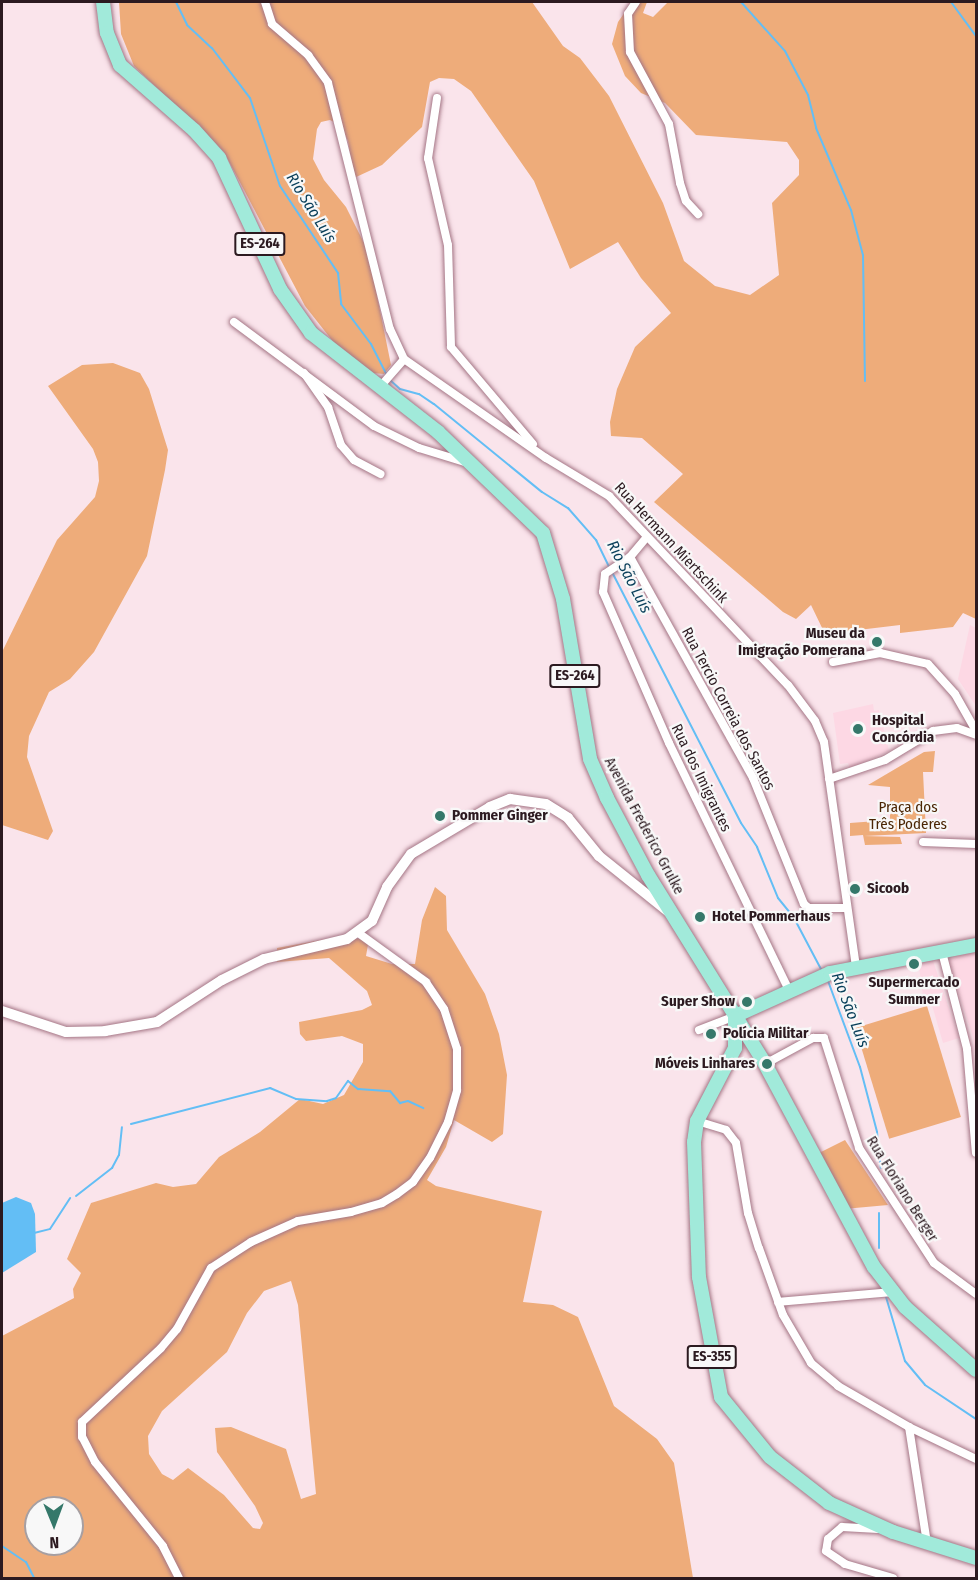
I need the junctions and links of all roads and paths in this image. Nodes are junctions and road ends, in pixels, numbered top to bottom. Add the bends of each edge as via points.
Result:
1 (103, 2) edge
2 (265, 2) edge
3 (636, 2) edge
4 (437, 98) dead end
5 (698, 214) dead end
6 (234, 322) dead end
7 (404, 359) junction
8 (304, 372) junction
9 (381, 385) junction
10 (543, 456) junction
11 (464, 460) junction
12 (380, 474) dead end
13 (645, 538) junction
14 (630, 557) junction
15 (833, 662) dead end
16 (976, 733) edge
17 (829, 779) junction
18 (923, 842) dead end
19 (976, 844) edge
20 (847, 908) junction
21 (673, 915) junction
22 (357, 932) junction
23 (976, 945) edge
24 (942, 952) junction
25 (856, 966) junction
26 (789, 990) junction
27 (2, 1011) edge
28 (735, 1016) junction
29 (699, 1030) dead end
30 (732, 1059) junction
31 (762, 1059) junction
32 (697, 1120) junction
33 (976, 1153) edge
34 (892, 1292) junction
35 (976, 1294) edge
36 (778, 1302) junction
37 (976, 1370) edge
38 (909, 1427) junction
39 (976, 1459) edge
40 (893, 1532) junction
41 (927, 1543) junction
42 (976, 1558) edge
43 (179, 1578) edge
44 (893, 1578) edge

1 - 9 main road, ES-264 via 107,33 120,65 194,130 219,158 280,289 298,317 334,354
2 - 7 street via 272,24 308,56 327,83 347,147 356,200 395,345
3 - 5 street via 628,14 630,52 669,124 680,183 686,201
4 - 10 street via 428,158 448,245 451,347
6 - 8 street
7 - 9 street
7 - 10 street, Rua Hermann Miertschink
8 - 11 street via 374,426 419,448
8 - 12 street via 328,407 341,445 354,460
9 - 11 main road, ES-264 via 438,432
10 - 13 street, Rua Hermann Miertschink via 600,489
11 - 21 main road, Avenida Frederico Grulke / ES-264 via 537,524 547,540 563,599 593,768
13 - 14 street
13 - 17 street, Rua Hermann Miertschink via 795,694 820,732
14 - 20 street, Rua Tercio Correia dos Santos via 753,778 802,901 809,908
14 - 26 street, Rua dos Imigrantes via 605,574 603,592
15 - 16 street via 880,653 928,664 955,694
16 - 17 street via 957,728 933,730 885,760
17 - 20 street, Rua Hermann Miertschink
18 - 19 street
20 - 25 street, Rua Hermann Miertschink
21 - 22 street via 607,864 568,818 546,804 510,799 411,854 387,887 372,921
21 - 28 main road, Avenida Frederico Grulke / ES-264
22 - 27 street via 346,939 264,959 210,987 171,1015 140,1026 66,1032
22 - 43 street via 426,982 444,1009 457,1049 457,1090 430,1158 413,1182 382,1203 297,1221 251,1242 211,1268 177,1329 82,1422 82,1437 95,1462 163,1546
23 - 24 main road
24 - 25 main road
24 - 33 street via 967,1049
25 - 26 main road
26 - 28 main road
28 - 29 street
28 - 30 main road, ES-355
28 - 31 main road, Avenida Frederico Grulke
30 - 31 main road
30 - 32 main road, ES-355
31 - 34 main road, Avenida Frederico Grulke via 821,1173
31 - 35 street, Rua Floriano Berger via 813,1038 824,1038 859,1148 934,1263
32 - 36 street via 726,1130 736,1143 748,1213
32 - 40 main road, ES-355 via 694,1142 699,1277 721,1397 770,1457 816,1494
34 - 36 street
34 - 37 main road, Avenida Frederico Grulke
36 - 38 street via 801,1350 821,1374
38 - 39 street
38 - 41 street
40 - 41 main road, ES-355
40 - 44 street via 847,1526 831,1534 826,1544 830,1556 845,1564
41 - 42 main road, ES-355

